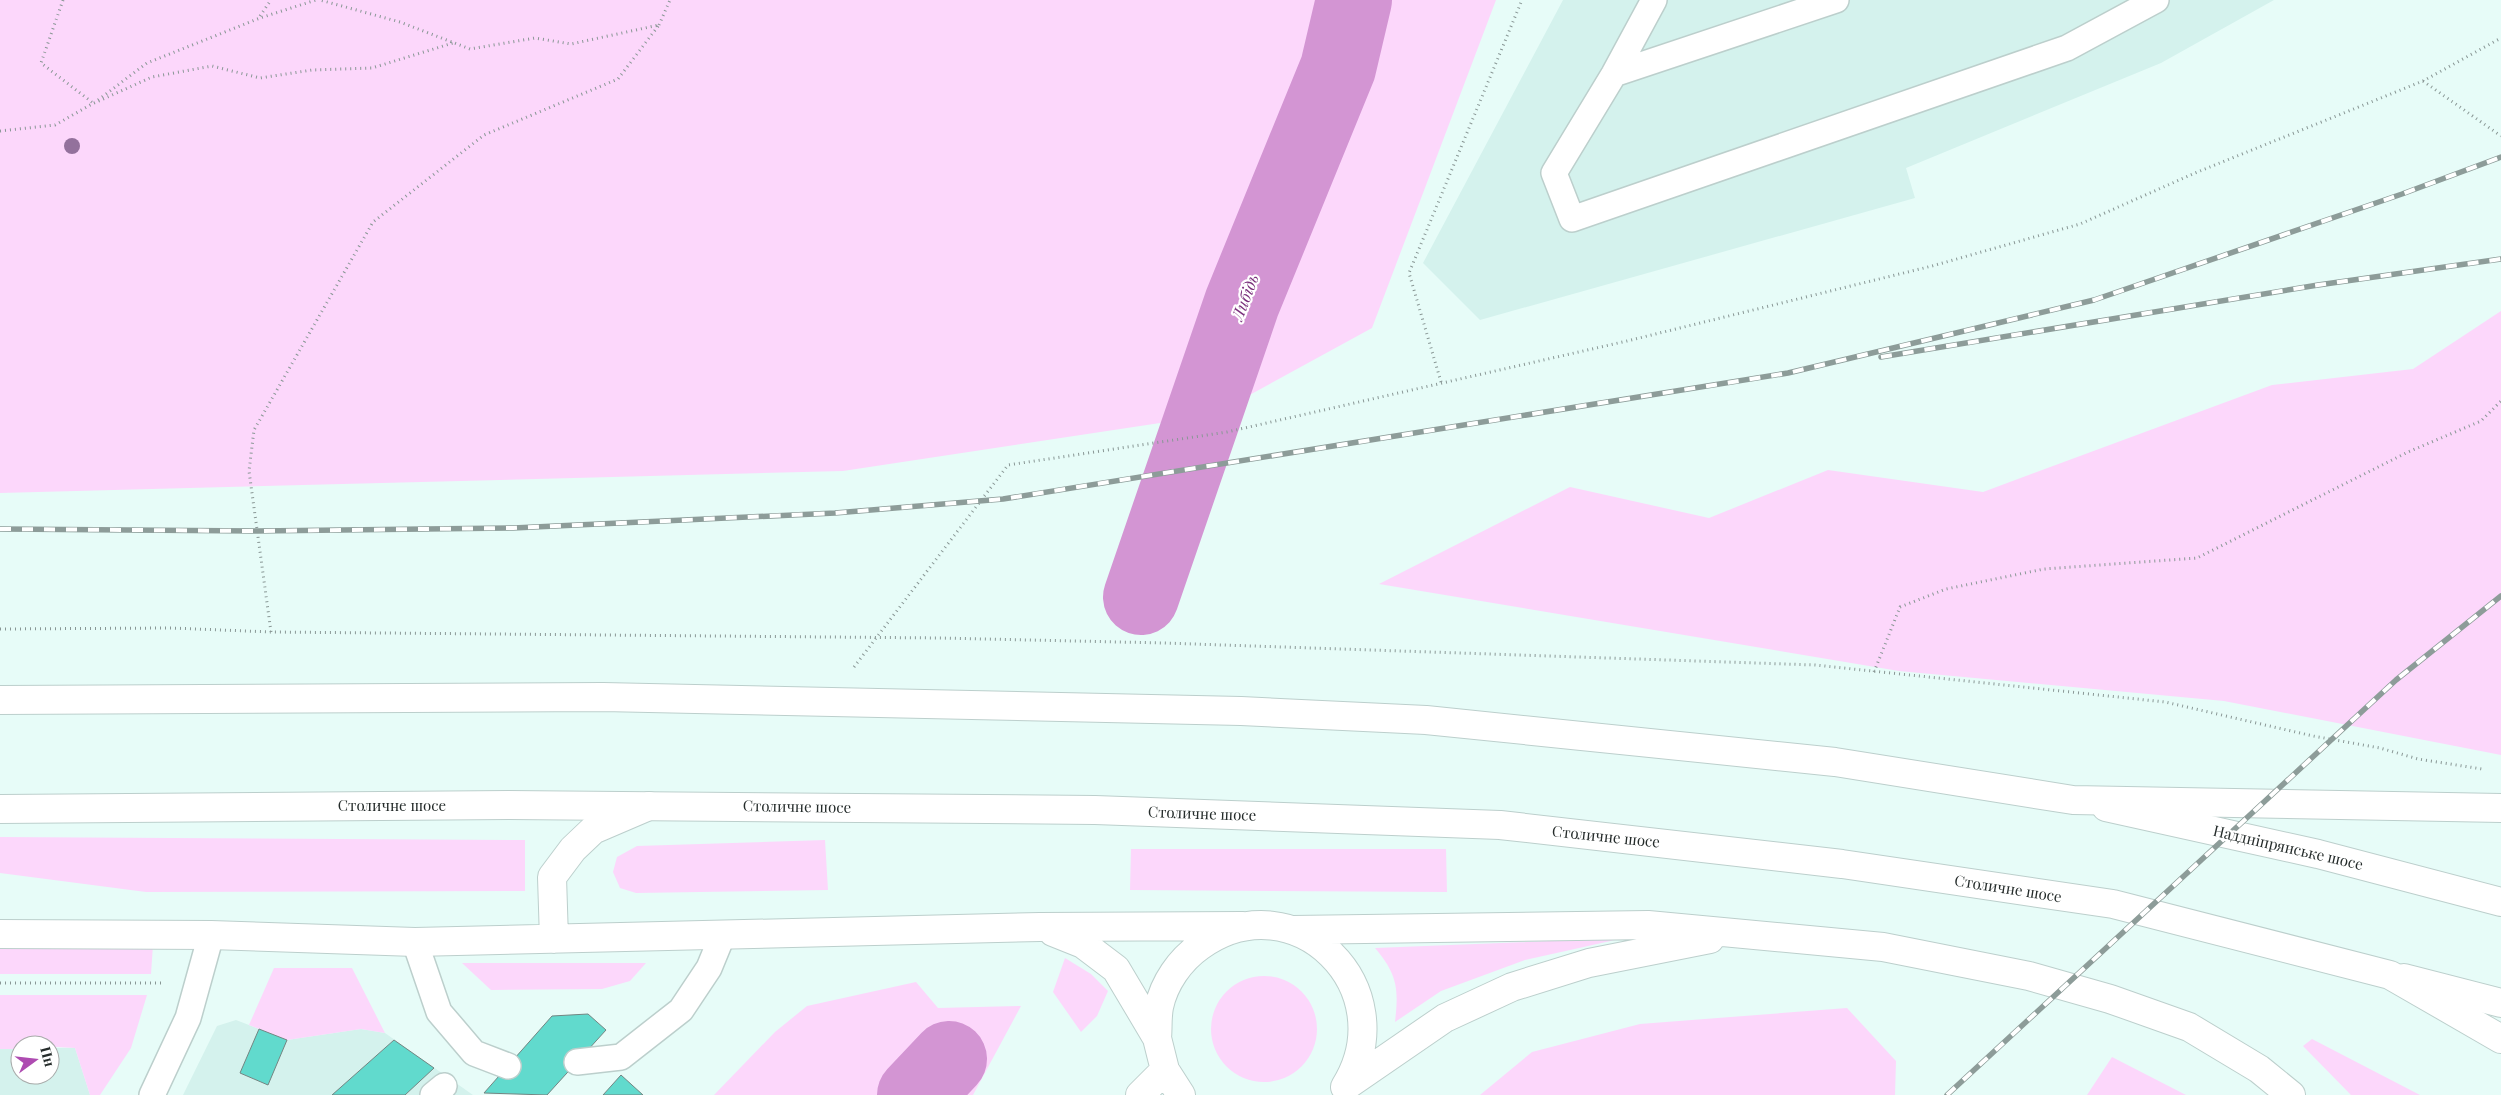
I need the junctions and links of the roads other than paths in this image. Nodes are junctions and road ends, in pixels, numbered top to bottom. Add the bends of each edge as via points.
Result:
1 (1654, 0) edge
2 (1836, 0) edge
3 (2156, 0) edge
4 (1614, 74) junction
5 (0, 700) edge
6 (2073, 800) junction
7 (649, 806) junction
8 (2501, 808) edge
9 (0, 809) edge
10 (2501, 902) edge
11 (0, 923) edge
12 (1243, 926) junction
13 (1040, 927) junction
14 (1293, 930) junction
15 (1744, 933) junction
16 (0, 934) edge
17 (68, 934) junction
18 (723, 934) junction
19 (211, 935) junction
20 (554, 939) junction
21 (414, 942) junction
22 (2390, 975) junction
23 (2501, 1003) edge
24 (1157, 1038) junction
25 (2501, 1039) edge
26 (577, 1062) dead end
27 (508, 1066) dead end
28 (1165, 1070) junction
29 (1343, 1091) edge
30 (152, 1095) edge
31 (1140, 1095) edge
32 (1181, 1095) edge
33 (2291, 1095) edge

1 - 4 lane
2 - 4 lane
3 - 4 lane via 2067,48 1572,219 1554,174
5 - 6 main road via 604,698 1241,711 1426,720 1835,762
6 - 8 main road
6 - 10 main road, Наддніпрянське шосе via 2318,854
7 - 9 main road, Столичне шосе
7 - 20 main road via 593,830 573,849 552,878
7 - 22 main road, Столичне шосе via 1095,810 1500,825 1842,864 2113,904
11 - 17 main road
12 - 13 main road
12 - 14 main road via 1268,925
12 - 24 main road via 1214,936 1189,954 1170,978 1159,1007
13 - 18 main road
13 - 24 main road via 1084,944 1116,970
14 - 15 main road via 1648,925
14 - 29 main road via 1321,945 1343,967 1358,995 1364,1026 1360,1057
15 - 29 main road via 1589,962 1512,987 1445,1018
15 - 33 main road via 1883,947 2029,976 2110,999 2189,1027 2259,1069
16 - 17 main road
17 - 19 main road
18 - 20 main road
18 - 26 lane via 709,968 681,1010 621,1057
19 - 21 main road
19 - 30 lane via 188,1018
20 - 21 main road
21 - 27 lane via 439,1012 474,1053
22 - 23 main road
22 - 25 main road
24 - 28 main road
28 - 31 main road
28 - 32 main road

